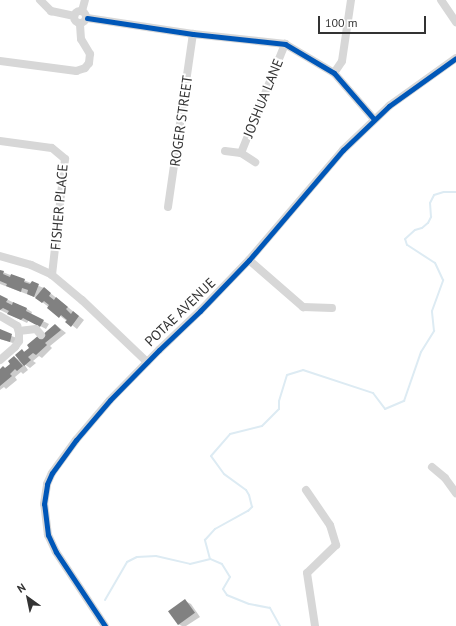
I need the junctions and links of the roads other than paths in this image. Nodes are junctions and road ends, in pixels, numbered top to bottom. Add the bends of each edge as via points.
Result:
1 (40, 0) edge
2 (84, 0) edge
3 (351, 0) edge
4 (441, 0) edge
5 (84, 14) junction
6 (74, 16) junction
7 (456, 22) edge
8 (80, 24) junction
9 (193, 34) junction
10 (285, 44) junction
11 (456, 58) edge
12 (0, 62) edge
13 (334, 73) junction
14 (374, 119) junction
15 (0, 141) edge
16 (225, 151) dead end
17 (241, 153) junction
18 (255, 162) dead end
19 (168, 207) dead end
20 (0, 256) edge
21 (249, 260) junction
22 (52, 275) junction
23 (332, 308) dead end
24 (0, 316) edge
25 (19, 331) junction
26 (41, 335) dead end
27 (0, 360) edge
28 (147, 362) junction
29 (432, 467) dead end
30 (306, 490) dead end
31 (456, 492) edge
32 (105, 626) edge
33 (315, 626) edge

1 - 6 street via 51,11
2 - 5 street
3 - 13 street via 342,61
4 - 7 street
5 - 6 street via 77,12
5 - 8 street via 85,22
5 - 9 street
6 - 8 street via 75,21
8 - 12 street via 81,39 90,54 89,63 85,68 76,71
9 - 10 street
9 - 19 street, ROGER STREET
10 - 13 street
10 - 17 street, JOSHUA LANE
11 - 14 street, POTAE AVENUE via 420,82
13 - 14 street
14 - 21 street, POTAE AVENUE via 333,161
15 - 22 street, FISHER PLACE via 52,148 65,159
16 - 17 street, JOSHUA LANE
17 - 18 street, JOSHUA LANE
20 - 22 street via 31,265
21 - 23 street via 303,306
21 - 28 street, POTAE AVENUE
22 - 28 street
24 - 25 street via 11,321
25 - 26 street via 36,329
25 - 27 street via 19,341
28 - 32 street, POTAE AVENUE via 110,400 62,457 52,473 45,494 44,514 51,544
29 - 31 street
30 - 33 street via 330,525 336,545 308,572

